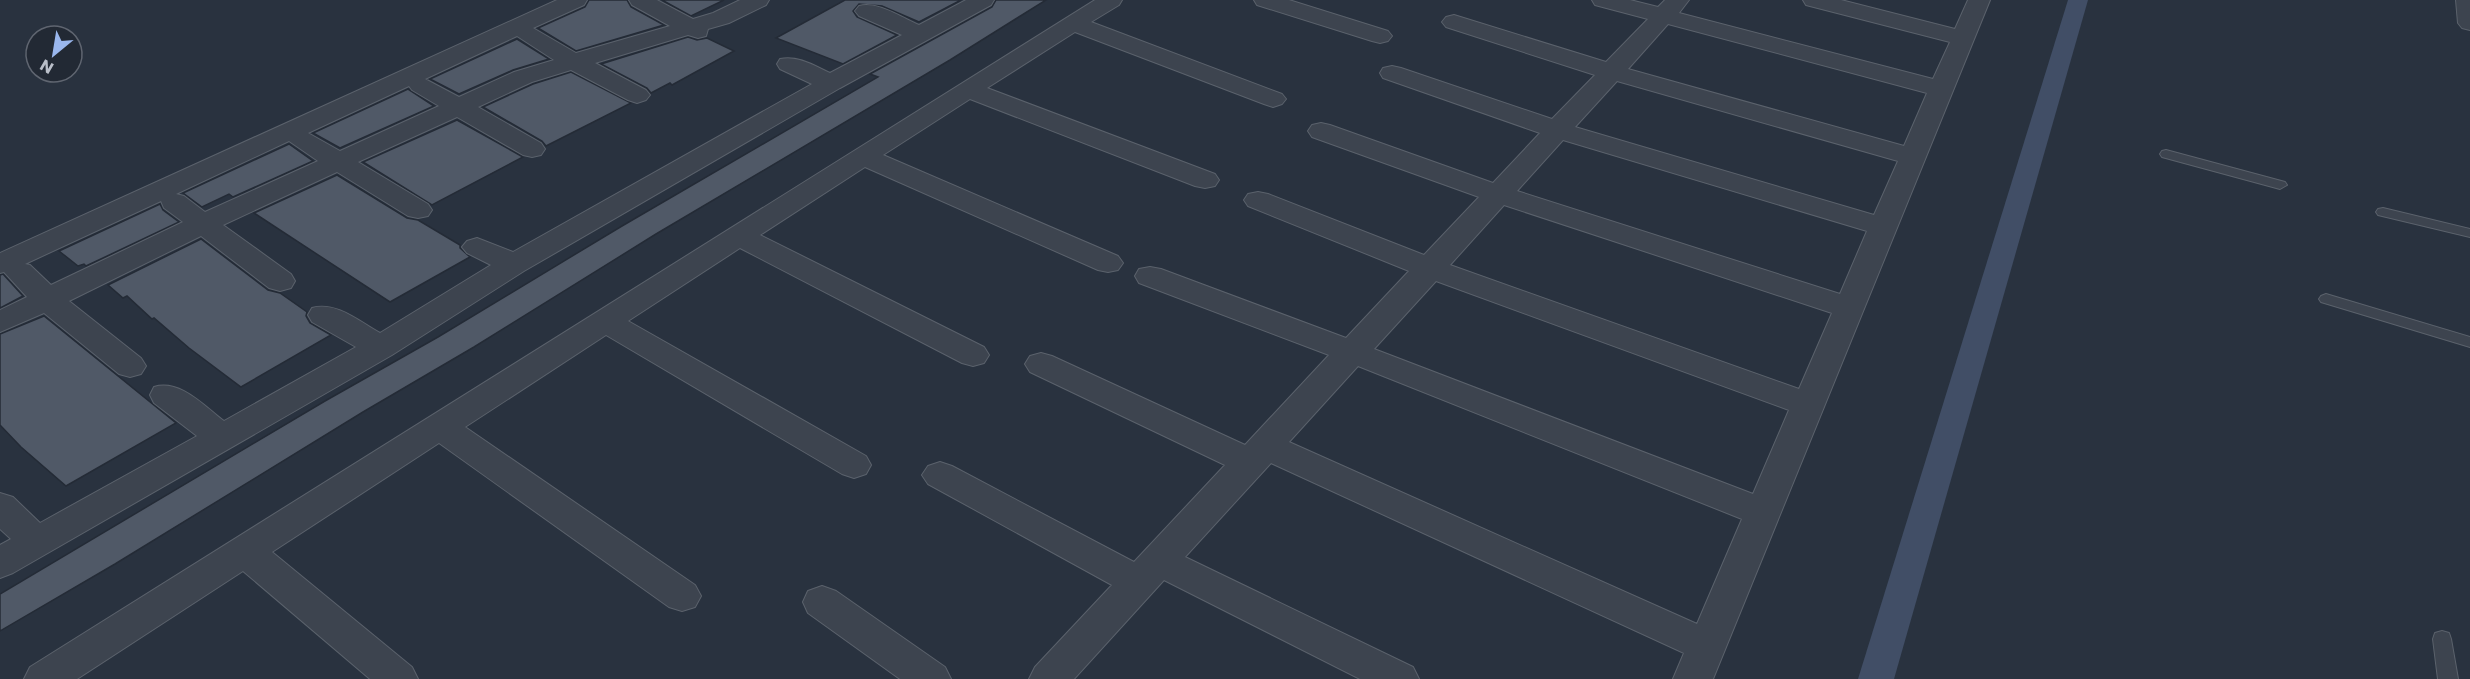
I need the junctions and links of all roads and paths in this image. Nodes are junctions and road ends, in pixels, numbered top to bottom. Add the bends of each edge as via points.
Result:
1 (576, 0) edge
2 (640, 0) edge
3 (758, 0) edge
4 (983, 0) edge
5 (1111, 0) edge
6 (1265, 0) edge
7 (1603, 0) edge
8 (1814, 0) edge
9 (1979, 0) edge
10 (2467, 0) edge
11 (1670, 8) edge
12 (867, 11) dead end
13 (1454, 22) dead end
14 (1074, 23) junction
15 (2470, 23) edge
16 (690, 27) junction
17 (527, 34) dead end
18 (920, 34) junction
19 (1380, 36) dead end
20 (1963, 38) junction
21 (718, 40) dead end
22 (572, 61) junction
23 (789, 64) dead end
24 (1612, 72) junction
25 (1392, 73) dead end
26 (831, 83) junction
27 (421, 85) dead end
28 (968, 89) junction
29 (1942, 89) junction
30 (637, 94) dead end
31 (1273, 99) dead end
32 (460, 106) junction
33 (1558, 130) junction
34 (1321, 131) dead end
35 (301, 139) dead end
36 (532, 148) dead end
37 (2166, 154) dead end
38 (862, 156) junction
39 (1913, 157) junction
40 (339, 161) junction
41 (1205, 180) dead end
42 (2280, 185) dead end
43 (1498, 194) junction
44 (1258, 200) dead end
45 (174, 202) dead end
46 (418, 210) dead end
47 (2383, 212) dead end
48 (204, 223) junction
49 (1884, 226) junction
50 (2470, 233) edge
51 (738, 236) junction
52 (477, 247) dead end
53 (1107, 263) dead end
54 (514, 264) junction
55 (10, 268) edge
56 (1430, 268) junction
57 (1150, 276) dead end
58 (280, 281) dead end
59 (47, 299) junction
60 (2326, 299) dead end
61 (1849, 308) junction
62 (323, 315) dead end
63 (605, 321) junction
64 (0, 322) edge
65 (2470, 342) edge
66 (381, 347) junction
67 (1352, 352) junction
68 (973, 355) dead end
69 (1041, 364) dead end
70 (130, 366) dead end
71 (166, 395) dead end
72 (1809, 405) junction
73 (439, 426) junction
74 (224, 438) junction
75 (1258, 454) junction
76 (854, 465) dead end
77 (940, 475) dead end
78 (0, 507) edge
79 (1763, 512) junction
80 (37, 542) junction
81 (244, 551) junction
82 (0, 564) edge
83 (1149, 572) junction
84 (682, 596) dead end
85 (822, 602) dead end
86 (2442, 639) dead end
87 (1707, 646) junction
88 (44, 679) edge
89 (398, 679) edge
90 (931, 679) edge
91 (1049, 679) edge
92 (1399, 679) edge
93 (1693, 679) edge
94 (2448, 679) edge

1 - 55 street
2 - 16 street
3 - 16 street via 721,18
4 - 18 street
5 - 14 street
6 - 19 street
7 - 11 street
8 - 20 street
9 - 20 street
10 - 15 street
11 - 24 street
11 - 29 street
12 - 18 street
13 - 24 street
14 - 28 street
14 - 31 street
16 - 21 street
16 - 22 street
17 - 22 street
18 - 26 street
20 - 29 street
22 - 30 street
22 - 32 street via 523,77
23 - 26 street
24 - 33 street
24 - 39 street
25 - 33 street
26 - 54 street
27 - 32 street
28 - 38 street
28 - 41 street
29 - 39 street
32 - 36 street
32 - 40 street
33 - 43 street
33 - 49 street
34 - 43 street
35 - 40 street
37 - 42 lane
38 - 51 street
38 - 53 street
39 - 49 street
40 - 46 street
40 - 48 street
43 - 56 street
43 - 61 street
44 - 56 street
45 - 48 street
47 - 50 lane
48 - 58 street
48 - 59 street
49 - 61 street
51 - 63 street
51 - 68 street
52 - 54 street
54 - 66 street
55 - 59 street
56 - 67 street
56 - 72 street
57 - 67 street
59 - 64 street
59 - 70 street
60 - 65 lane
61 - 72 street
62 - 66 street
63 - 73 street
63 - 76 street
66 - 74 street
67 - 75 street
67 - 79 street
69 - 75 street
71 - 74 street
72 - 79 street
73 - 81 street
73 - 84 street
74 - 80 street
75 - 83 street
75 - 87 street
77 - 83 street
78 - 80 street
79 - 87 street
80 - 82 street
81 - 88 street
81 - 89 street
83 - 91 street
83 - 92 street
85 - 90 street
86 - 94 lane
87 - 93 street

